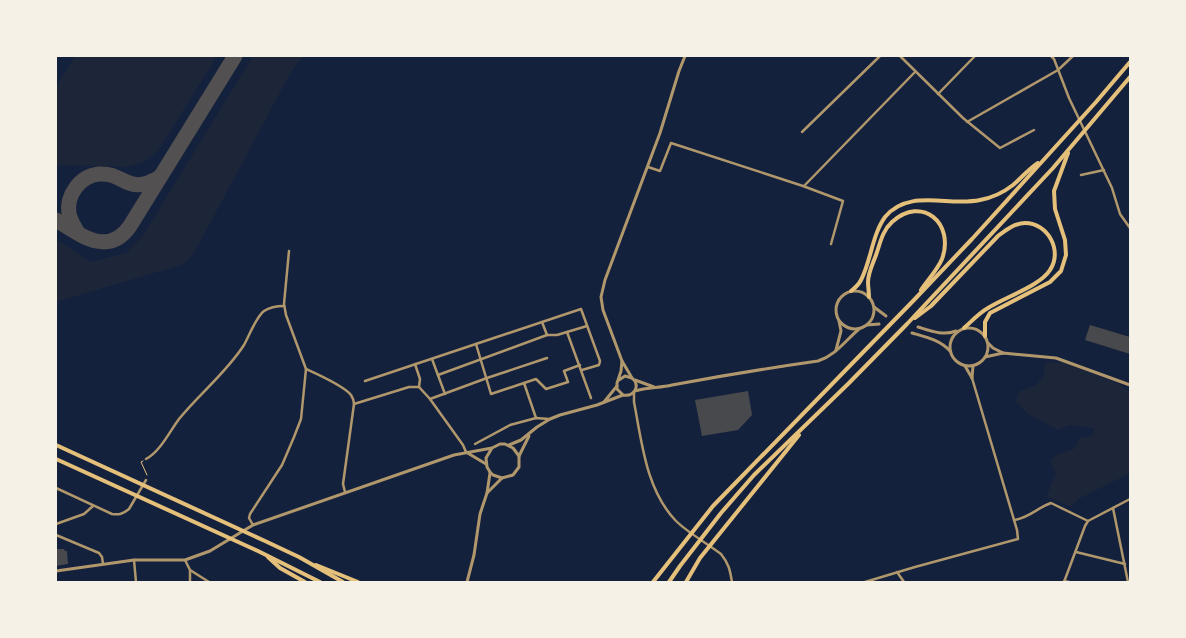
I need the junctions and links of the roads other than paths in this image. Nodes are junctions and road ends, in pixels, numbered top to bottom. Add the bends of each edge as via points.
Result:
1 (685, 56) edge
2 (880, 56) edge
3 (900, 56) edge
4 (975, 56) edge
5 (1051, 56) edge
6 (1073, 56) edge
7 (1130, 62) edge
8 (1058, 70) junction
9 (915, 72) junction
10 (1130, 77) edge
11 (938, 94) junction
12 (967, 122) junction
13 (1034, 130) dead end
14 (802, 132) dead end
15 (1070, 148) junction
16 (1044, 160) junction
17 (648, 167) junction
18 (1104, 170) junction
19 (1080, 175) dead end
20 (804, 186) junction
21 (1130, 228) edge
22 (831, 244) dead end
23 (289, 251) dead end
24 (851, 291) junction
25 (869, 297) junction
26 (914, 300) junction
27 (284, 306) junction
28 (874, 307) junction
29 (886, 316) dead end
30 (839, 321) junction
31 (542, 322) junction
32 (879, 324) dead end
33 (907, 324) junction
34 (867, 325) junction
35 (587, 326) junction
36 (918, 327) dead end
37 (964, 328) junction
38 (859, 329) junction
39 (957, 331) junction
40 (568, 332) junction
41 (912, 333) dead end
42 (547, 335) junction
43 (984, 336) junction
44 (988, 342) junction
45 (476, 344) junction
46 (950, 351) junction
47 (836, 352) junction
48 (1003, 353) junction
49 (985, 357) junction
50 (547, 358) dead end
51 (432, 359) junction
52 (481, 360) junction
53 (622, 361) junction
54 (415, 364) junction
55 (580, 365) junction
56 (965, 366) junction
57 (973, 366) junction
58 (306, 369) junction
59 (582, 370) junction
60 (438, 375) junction
61 (486, 378) junction
62 (972, 378) junction
63 (633, 379) junction
64 (619, 380) junction
65 (365, 381) dead end
66 (524, 383) junction
67 (1130, 385) edge
68 (617, 386) junction
69 (419, 387) junction
70 (656, 387) junction
71 (634, 392) junction
72 (445, 394) junction
73 (623, 395) junction
74 (629, 396) junction
75 (591, 398) dead end
76 (430, 399) junction
77 (604, 402) junction
78 (634, 402) junction
79 (354, 404) junction
80 (536, 418) junction
81 (550, 419) junction
82 (809, 423) junction
83 (529, 435) junction
84 (475, 444) dead end
85 (56, 445) edge
86 (509, 446) junction
87 (492, 448) junction
88 (466, 452) junction
89 (519, 456) junction
90 (56, 459) edge
91 (146, 459) road end
92 (486, 464) junction
93 (490, 472) junction
94 (502, 478) junction
95 (146, 480) road end
96 (56, 488) edge
97 (345, 492) junction
98 (487, 493) junction
99 (1130, 499) edge
100 (93, 506) junction
101 (1113, 508) junction
102 (1014, 520) junction
103 (1088, 521) junction
104 (56, 524) edge
105 (253, 525) junction
106 (56, 535) edge
107 (1076, 552) junction
108 (263, 553) junction
109 (299, 557) junction
110 (134, 560) junction
111 (184, 560) junction
112 (103, 564) junction
113 (1125, 564) junction
114 (190, 570) junction
115 (56, 571) edge
116 (897, 572) junction
117 (136, 582) edge
118 (190, 582) edge
119 (209, 582) edge
120 (305, 582) edge
121 (320, 582) edge
122 (342, 582) edge
123 (358, 582) edge
124 (467, 582) edge
125 (653, 582) edge
126 (669, 582) edge
127 (686, 582) edge
128 (732, 582) edge
129 (865, 582) edge
130 (904, 582) edge
131 (1064, 582) edge
132 (1069, 582) edge
133 (1128, 582) edge

1 - 17 street
2 - 14 street
3 - 9 street
4 - 11 street
5 - 8 street
6 - 8 street
7 - 16 highway
8 - 12 street
8 - 18 street
9 - 11 street
9 - 20 street
10 - 15 highway
11 - 12 street
12 - 13 street via 1000,148
15 - 33 highway
15 - 43 highway via 1054,191 1055,209 1065,240 1066,255 1061,271 1050,282 990,313 985,322
16 - 24 highway via 1027,171 1012,186 980,200 918,200 902,203 886,217 877,232 861,280
16 - 26 highway
17 - 20 street via 660,171 671,143
17 - 53 street via 605,280 601,297 603,310
18 - 19 street
18 - 21 street via 1120,214
20 - 22 street via 843,201
23 - 27 street
24 - 25 street via 864,293
24 - 30 street via 844,294 836,306
25 - 26 highway via 867,280 883,234 891,223 906,213 921,211 934,217 943,229 945,243 942,260
25 - 28 street
26 - 125 highway via 713,506
27 - 58 street
27 - 91 street via 275,306 260,315 244,345 227,368 193,403 156,452
28 - 29 street
28 - 34 street via 872,320
30 - 38 street via 851,329
30 - 47 street via 841,331
31 - 35 street via 581,309
31 - 42 street
31 - 45 street
32 - 34 street
33 - 37 highway via 931,306 998,236 1010,227 1025,223 1037,226 1048,234 1054,245 1055,257 1051,269 1043,279 986,308
33 - 82 highway
34 - 38 street
35 - 40 street
35 - 59 street via 600,361 599,365
36 - 39 street via 942,334
37 - 39 street
37 - 43 street via 979,330
38 - 47 street
39 - 46 street via 949,343
40 - 42 street
40 - 55 street
41 - 46 street via 938,341
42 - 52 street
43 - 44 street
44 - 48 street
44 - 49 street
45 - 51 street
45 - 52 street
46 - 56 street via 953,358
47 - 70 street via 818,361
48 - 49 street
48 - 67 street via 1056,358
49 - 57 street
50 - 61 street
51 - 54 street
51 - 60 street
52 - 60 street
52 - 61 street
53 - 63 street
53 - 64 street
54 - 65 street
54 - 69 street via 420,379
55 - 59 street
55 - 66 street via 564,371 568,382 546,389 536,379
56 - 57 street
56 - 62 street
57 - 62 street
58 - 79 street via 347,391
58 - 105 street via 298,428 282,465 252,510 249,518
59 - 75 street
60 - 72 street
61 - 66 street via 491,394
61 - 72 street
62 - 102 street
63 - 64 street via 625,376
63 - 70 street
63 - 71 street via 636,387
64 - 68 street
66 - 80 street
68 - 73 street via 618,392
68 - 77 street
69 - 76 street
69 - 79 street via 409,387
70 - 71 street
71 - 74 street
71 - 78 street
72 - 76 street
73 - 74 street
73 - 77 street
74 - 78 street
76 - 88 street
77 - 81 street
78 - 128 street via 644,456 654,488 663,505 677,522 721,554 729,565
79 - 97 street via 343,484
80 - 81 street
80 - 84 street via 510,425
81 - 83 street
82 - 126 highway via 754,475 721,512
82 - 127 highway via 700,558
83 - 86 street
83 - 89 street
85 - 109 highway
86 - 87 street via 500,444
86 - 89 street
87 - 88 street
87 - 92 street via 486,458
88 - 92 street
88 - 97 street
89 - 94 street via 516,472 508,478
90 - 108 highway
92 - 93 street
93 - 94 street
93 - 98 street
94 - 98 street
95 - 100 street via 124,513 112,514
96 - 100 street
97 - 105 street
98 - 124 street via 480,514
99 - 101 street
100 - 104 street via 84,514
101 - 103 street
101 - 113 street
102 - 103 street via 1023,519 1051,503
102 - 116 street via 1018,539
103 - 107 street
105 - 111 street via 210,552
106 - 112 street via 99,554
107 - 113 street
107 - 131 street
108 - 120 highway via 280,568
108 - 121 highway
109 - 122 highway
109 - 123 highway
110 - 111 street
110 - 112 street
110 - 117 street
111 - 114 street
112 - 115 street
113 - 133 street
114 - 118 street
114 - 119 street
116 - 129 street
116 - 130 street
131 - 132 street

